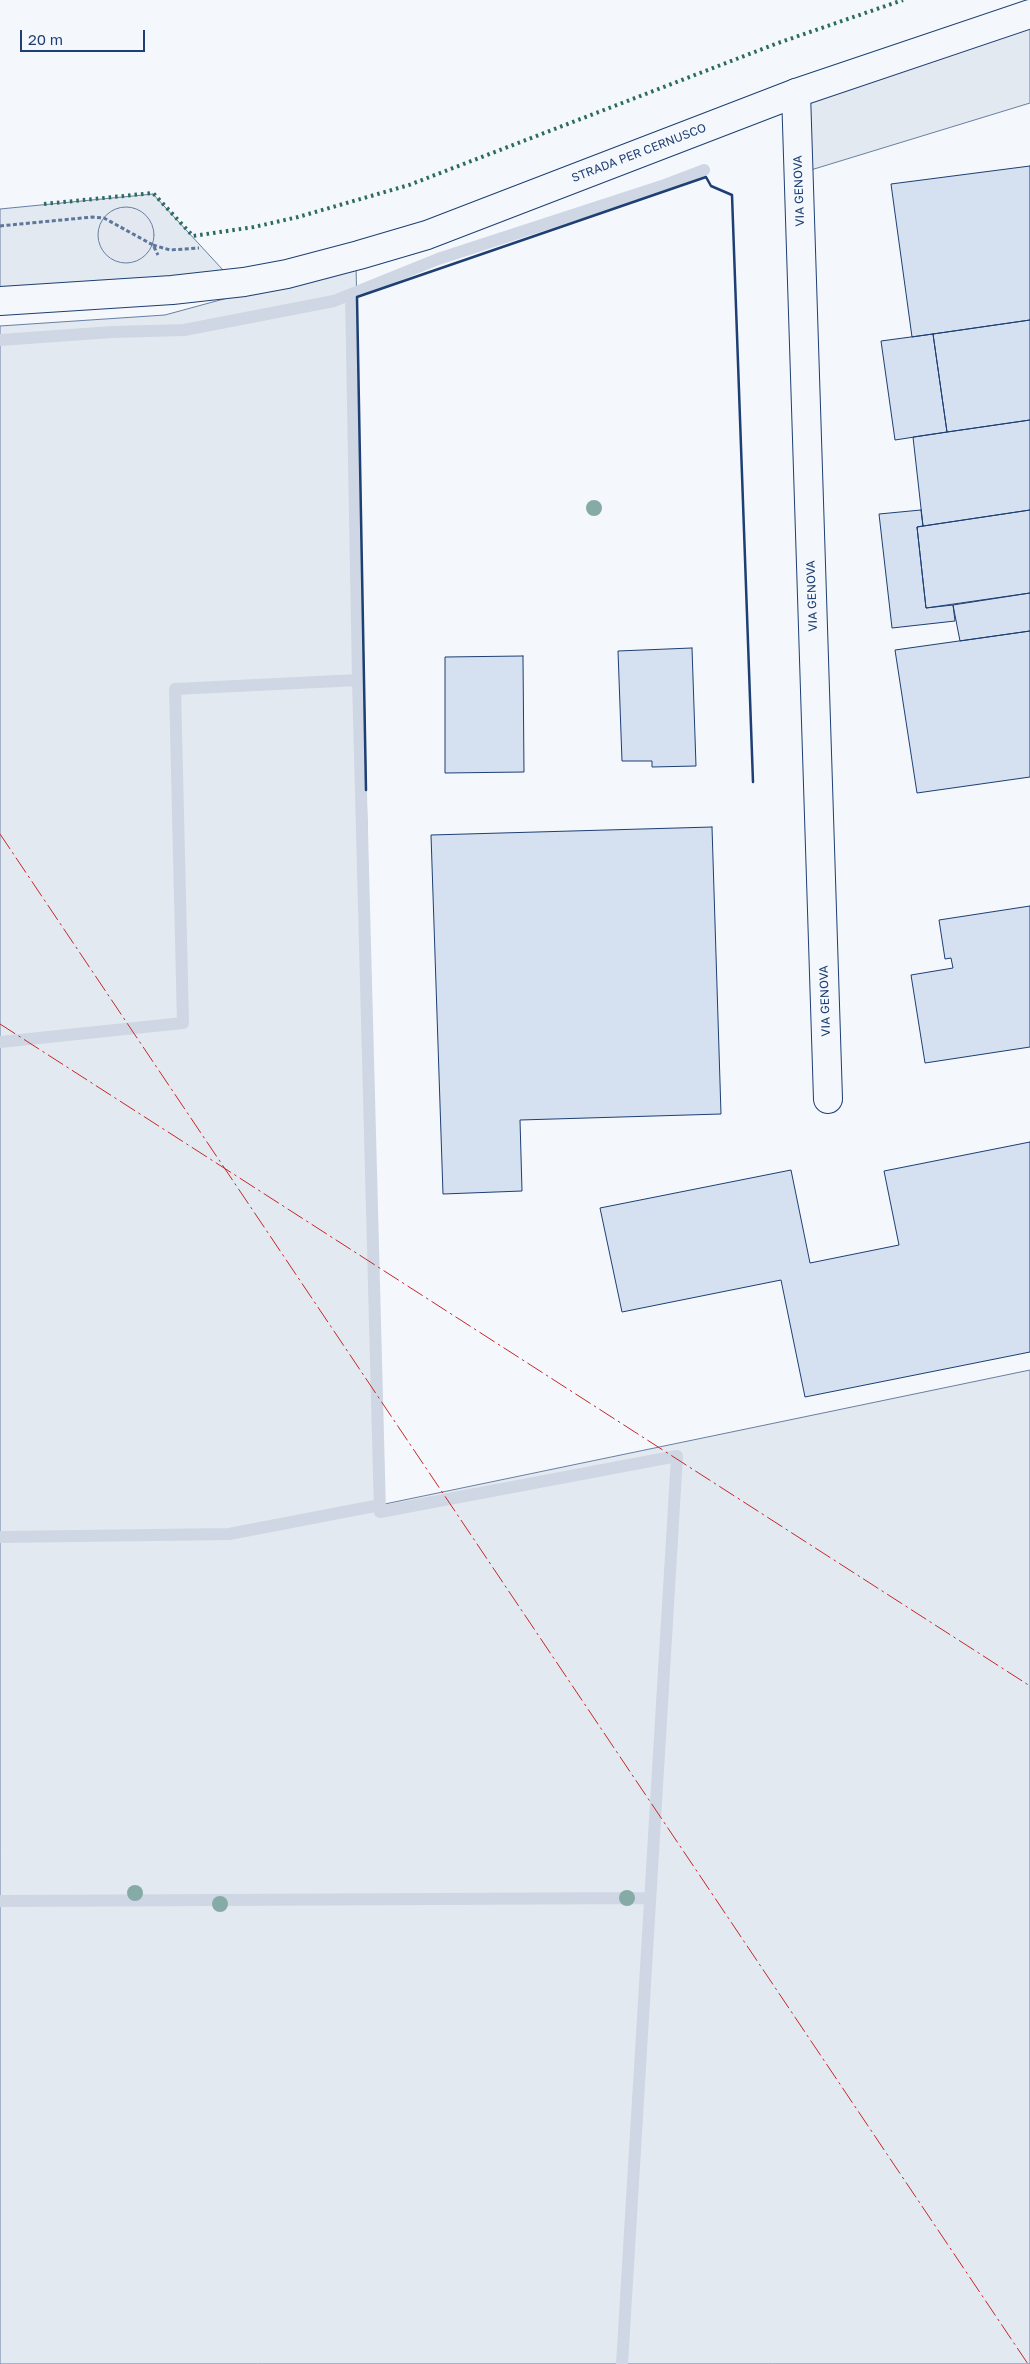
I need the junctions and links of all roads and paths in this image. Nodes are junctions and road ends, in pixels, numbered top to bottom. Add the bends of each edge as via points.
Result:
1 (1030, 14) edge
2 (796, 92) junction
3 (0, 226) edge
4 (153, 245) junction
5 (209, 247) dead end
6 (172, 290) junction
7 (0, 301) edge
8 (828, 1099) dead end

1 - 2 street, STRADA PER CERNUSCO
2 - 6 street, STRADA PER CERNUSCO via 427,235 319,266 244,282
2 - 8 street, VIA GENOVA
3 - 4 path via 104,218
4 - 5 path via 170,250
4 - 6 path
6 - 7 street, STRADA PER CERNUSCO

